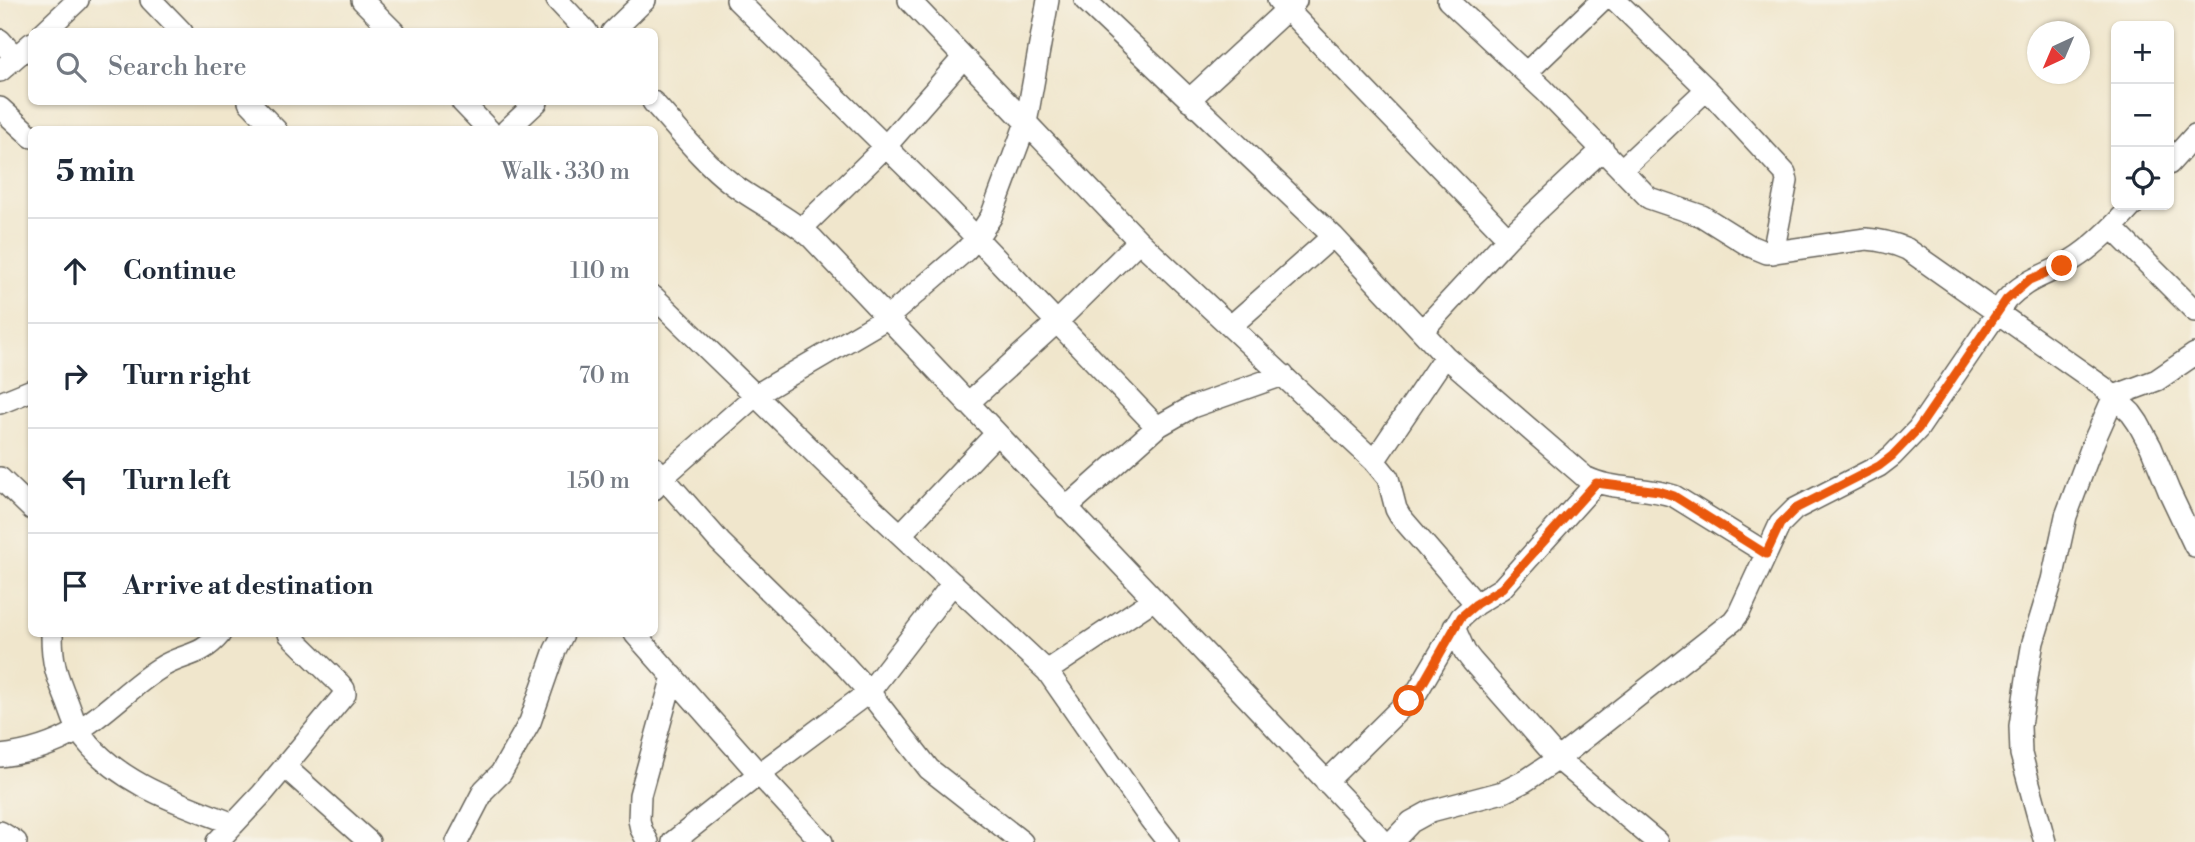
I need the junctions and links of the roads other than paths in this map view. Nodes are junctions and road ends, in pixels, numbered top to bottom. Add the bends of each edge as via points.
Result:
1 (78, 0) edge
2 (151, 0) edge
3 (362, 0) edge
4 (558, 0) edge
5 (645, 0) edge
6 (737, 0) edge
7 (909, 0) edge
8 (1048, 0) edge
9 (1085, 0) edge
10 (1448, 0) edge
11 (1602, 0) edge
12 (1615, 0) edge
13 (1287, 3) edge
14 (48, 28) edge
15 (177, 28) edge
16 (390, 28) edge
17 (583, 28) edge
18 (616, 28) edge
19 (0, 40) edge
20 (28, 46) edge
21 (962, 58) junction
22 (8, 64) edge
23 (1527, 73) junction
24 (1707, 89) junction
25 (1189, 100) junction
26 (252, 105) edge
27 (465, 105) edge
28 (534, 105) edge
29 (656, 105) edge
30 (0, 108) edge
31 (1026, 123) junction
32 (272, 126) edge
33 (485, 126) edge
34 (511, 126) edge
35 (28, 133) edge
36 (2195, 135) edge
37 (886, 147) junction
38 (1603, 149) junction
39 (2174, 158) edge
40 (1622, 169) junction
41 (2128, 210) edge
42 (2112, 228) junction
43 (802, 229) junction
44 (1333, 236) junction
45 (1508, 238) junction
46 (977, 239) junction
47 (1139, 241) junction
48 (1773, 253) junction
49 (658, 301) edge
50 (2195, 312) edge
51 (1997, 313) junction
52 (887, 318) junction
53 (1057, 322) junction
54 (1231, 326) junction
55 (1422, 331) junction
56 (2195, 354) edge
57 (1445, 356) junction
58 (1283, 375) junction
59 (28, 392) edge
60 (755, 395) junction
61 (2114, 396) junction
62 (0, 403) edge
63 (967, 404) junction
64 (1157, 427) junction
65 (996, 434) junction
66 (1374, 461) junction
67 (658, 477) edge
68 (0, 478) edge
69 (658, 479) edge
70 (1596, 483) junction
71 (28, 505) edge
72 (1066, 508) junction
73 (901, 534) junction
74 (2195, 546) edge
75 (1766, 554) junction
76 (953, 583) junction
77 (1153, 600) junction
78 (1476, 604) junction
79 (1454, 627) junction
80 (52, 637) edge
81 (217, 637) edge
82 (292, 637) edge
83 (562, 637) edge
84 (638, 637) edge
85 (1047, 671) junction
86 (673, 676) junction
87 (869, 692) junction
88 (79, 730) junction
89 (0, 756) edge
90 (1558, 759) junction
91 (285, 768) junction
92 (759, 774) junction
93 (1326, 782) junction
94 (234, 824) junction
95 (0, 832) edge
96 (362, 839) edge
97 (16, 842) edge
98 (216, 842) edge
99 (457, 842) edge
100 (648, 842) edge
101 (673, 842) edge
102 (822, 842) edge
103 (1022, 842) edge
104 (1168, 842) edge
105 (1384, 842) edge
106 (1392, 842) edge
107 (1657, 842) edge
108 (2045, 842) edge

1 - 14 street
2 - 15 street
3 - 16 street
4 - 17 street
5 - 18 street
6 - 37 street
7 - 21 street
8 - 31 street
9 - 25 street
10 - 23 street
11 - 23 street
12 - 24 street
13 - 25 street
13 - 45 street
19 - 22 street
20 - 22 street
21 - 31 street
21 - 37 street
23 - 38 street
24 - 40 street
24 - 48 street via 1787,177
25 - 44 street
26 - 32 street
27 - 33 street
28 - 34 street
29 - 43 street via 719,173
30 - 35 street
31 - 46 street via 991,217
31 - 47 street
36 - 39 street
37 - 43 street
37 - 46 street
38 - 40 street
38 - 45 street
40 - 48 street via 1649,198 1702,216 1749,246
41 - 42 street
42 - 50 street
42 - 51 street via 2074,259 2029,280
43 - 52 street
44 - 54 street
44 - 55 street
45 - 55 street
46 - 52 street
46 - 53 street
47 - 53 street
47 - 54 street
48 - 51 street via 1883,240 1908,249
49 - 60 street
51 - 61 street
51 - 75 street via 1905,443 1879,466 1795,509 1780,524
52 - 60 street
52 - 63 street
53 - 63 street
53 - 64 street
54 - 58 street
55 - 57 street
56 - 61 street via 2157,380
57 - 66 street
57 - 70 street
58 - 64 street via 1192,407
58 - 66 street
59 - 62 street
60 - 67 street
60 - 73 street
61 - 74 street via 2145,435
61 - 108 street via 2066,516 2029,665 2020,726 2021,754
63 - 65 street
64 - 72 street
65 - 72 street
65 - 73 street
66 - 78 street via 1388,478 1400,516
68 - 71 street
69 - 87 street
70 - 75 street via 1674,496
70 - 78 street via 1502,588
72 - 77 street
73 - 76 street
75 - 90 street via 1733,621
76 - 85 street
76 - 87 street
77 - 85 street
77 - 93 street
78 - 79 street
79 - 90 street via 1472,661
79 - 93 street via 1417,692
80 - 88 street via 54,672
81 - 88 street via 199,653 157,670
82 - 91 street via 345,694
83 - 99 street via 530,722 501,773 484,790
84 - 86 street
85 - 104 street
86 - 92 street
86 - 100 street via 640,795 639,820
87 - 92 street
87 - 103 street via 929,769
88 - 89 street via 24,753
88 - 94 street via 114,767 164,797
90 - 106 street via 1503,792 1431,811 1411,822
90 - 107 street
91 - 94 street
91 - 96 street
92 - 101 street
92 - 102 street
93 - 105 street
94 - 98 street
95 - 97 street

